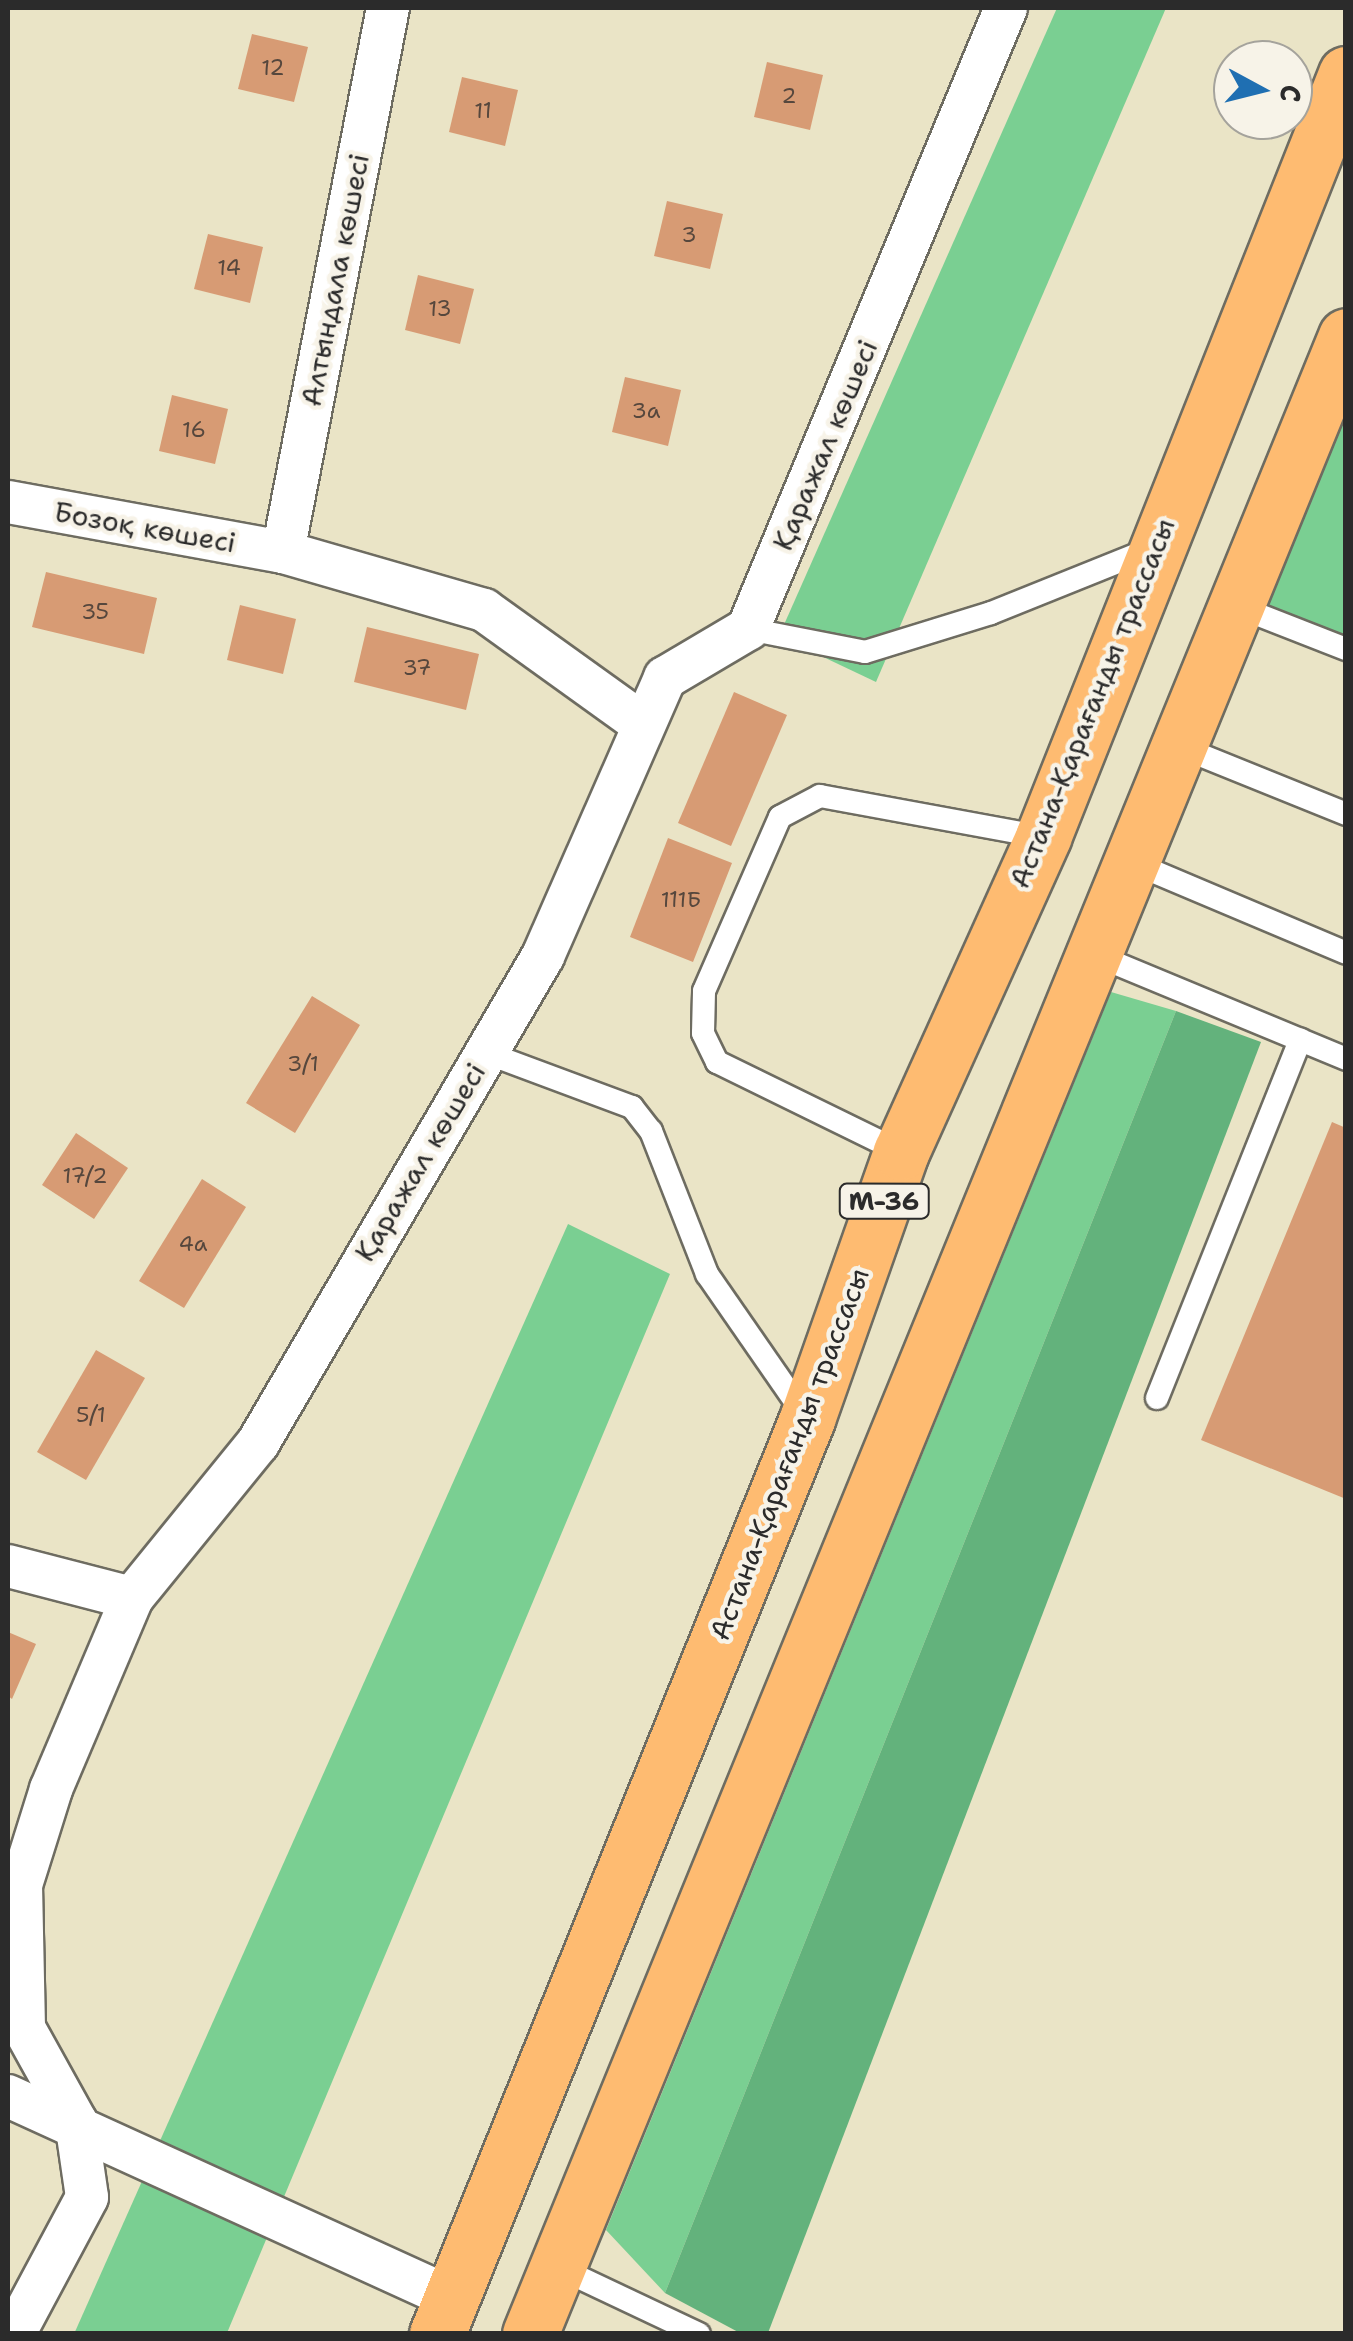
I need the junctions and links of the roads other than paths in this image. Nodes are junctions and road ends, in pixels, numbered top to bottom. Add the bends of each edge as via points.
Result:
1 (388, 8) edge
2 (1006, 8) edge
3 (1346, 74) edge
4 (1346, 336) edge
5 (8, 502) edge
6 (1153, 548) junction
7 (283, 552) junction
8 (1236, 606) junction
9 (748, 629) junction
10 (1346, 649) edge
11 (641, 723) junction
12 (1178, 746) junction
13 (1346, 814) edge
14 (1043, 837) junction
15 (1131, 862) junction
16 (1346, 953) edge
17 (1093, 954) junction
18 (1300, 1040) junction
19 (484, 1052) junction
20 (1346, 1059) edge
21 (901, 1152) junction
22 (1157, 1398) dead end
23 (808, 1418) junction
24 (8, 1566) edge
25 (132, 1598) junction
26 (8, 2096) edge
27 (76, 2122) junction
28 (558, 2267) junction
29 (444, 2316) edge
30 (14, 2334) edge
31 (530, 2334) edge
32 (698, 2334) edge

1 - 7 street, Алтындала көшесі
2 - 9 street, Қаражал көшесі
3 - 6 main road, Астана-Қарағанды трассасы / M-36
4 - 8 main road
5 - 7 street, Бозоқ көшесі
6 - 9 lane via 991,613 864,652
6 - 14 main road, Астана-Қарағанды трассасы / M-36
7 - 11 street, Бозоқ көшесі via 484,610
8 - 10 lane
8 - 12 main road
9 - 11 street, Қаражал көшесі via 665,678
11 - 19 street, Қаражал көшесі via 543,956
12 - 13 lane
12 - 15 main road
14 - 21 main road, Астана-Қарағанды трассасы / M-36
14 - 21 lane via 820,796 780,817 704,991 703,1033 717,1062
15 - 16 lane
15 - 17 main road
17 - 18 lane
17 - 28 main road
18 - 20 lane
18 - 22 lane
19 - 23 lane via 632,1107 651,1132 707,1274
19 - 25 street, Қаражал көшесі via 258,1442
21 - 23 main road, Астана-Қарағанды трассасы / M-36
23 - 29 main road, Астана-Қарағанды трассасы / M-36
24 - 25 street
25 - 27 street, Қаражал көшесі via 51,1789 21,1885 24,2028
26 - 27 street
27 - 29 street
27 - 30 street, Қаражал көшесі via 87,2197
28 - 31 main road
28 - 32 lane

